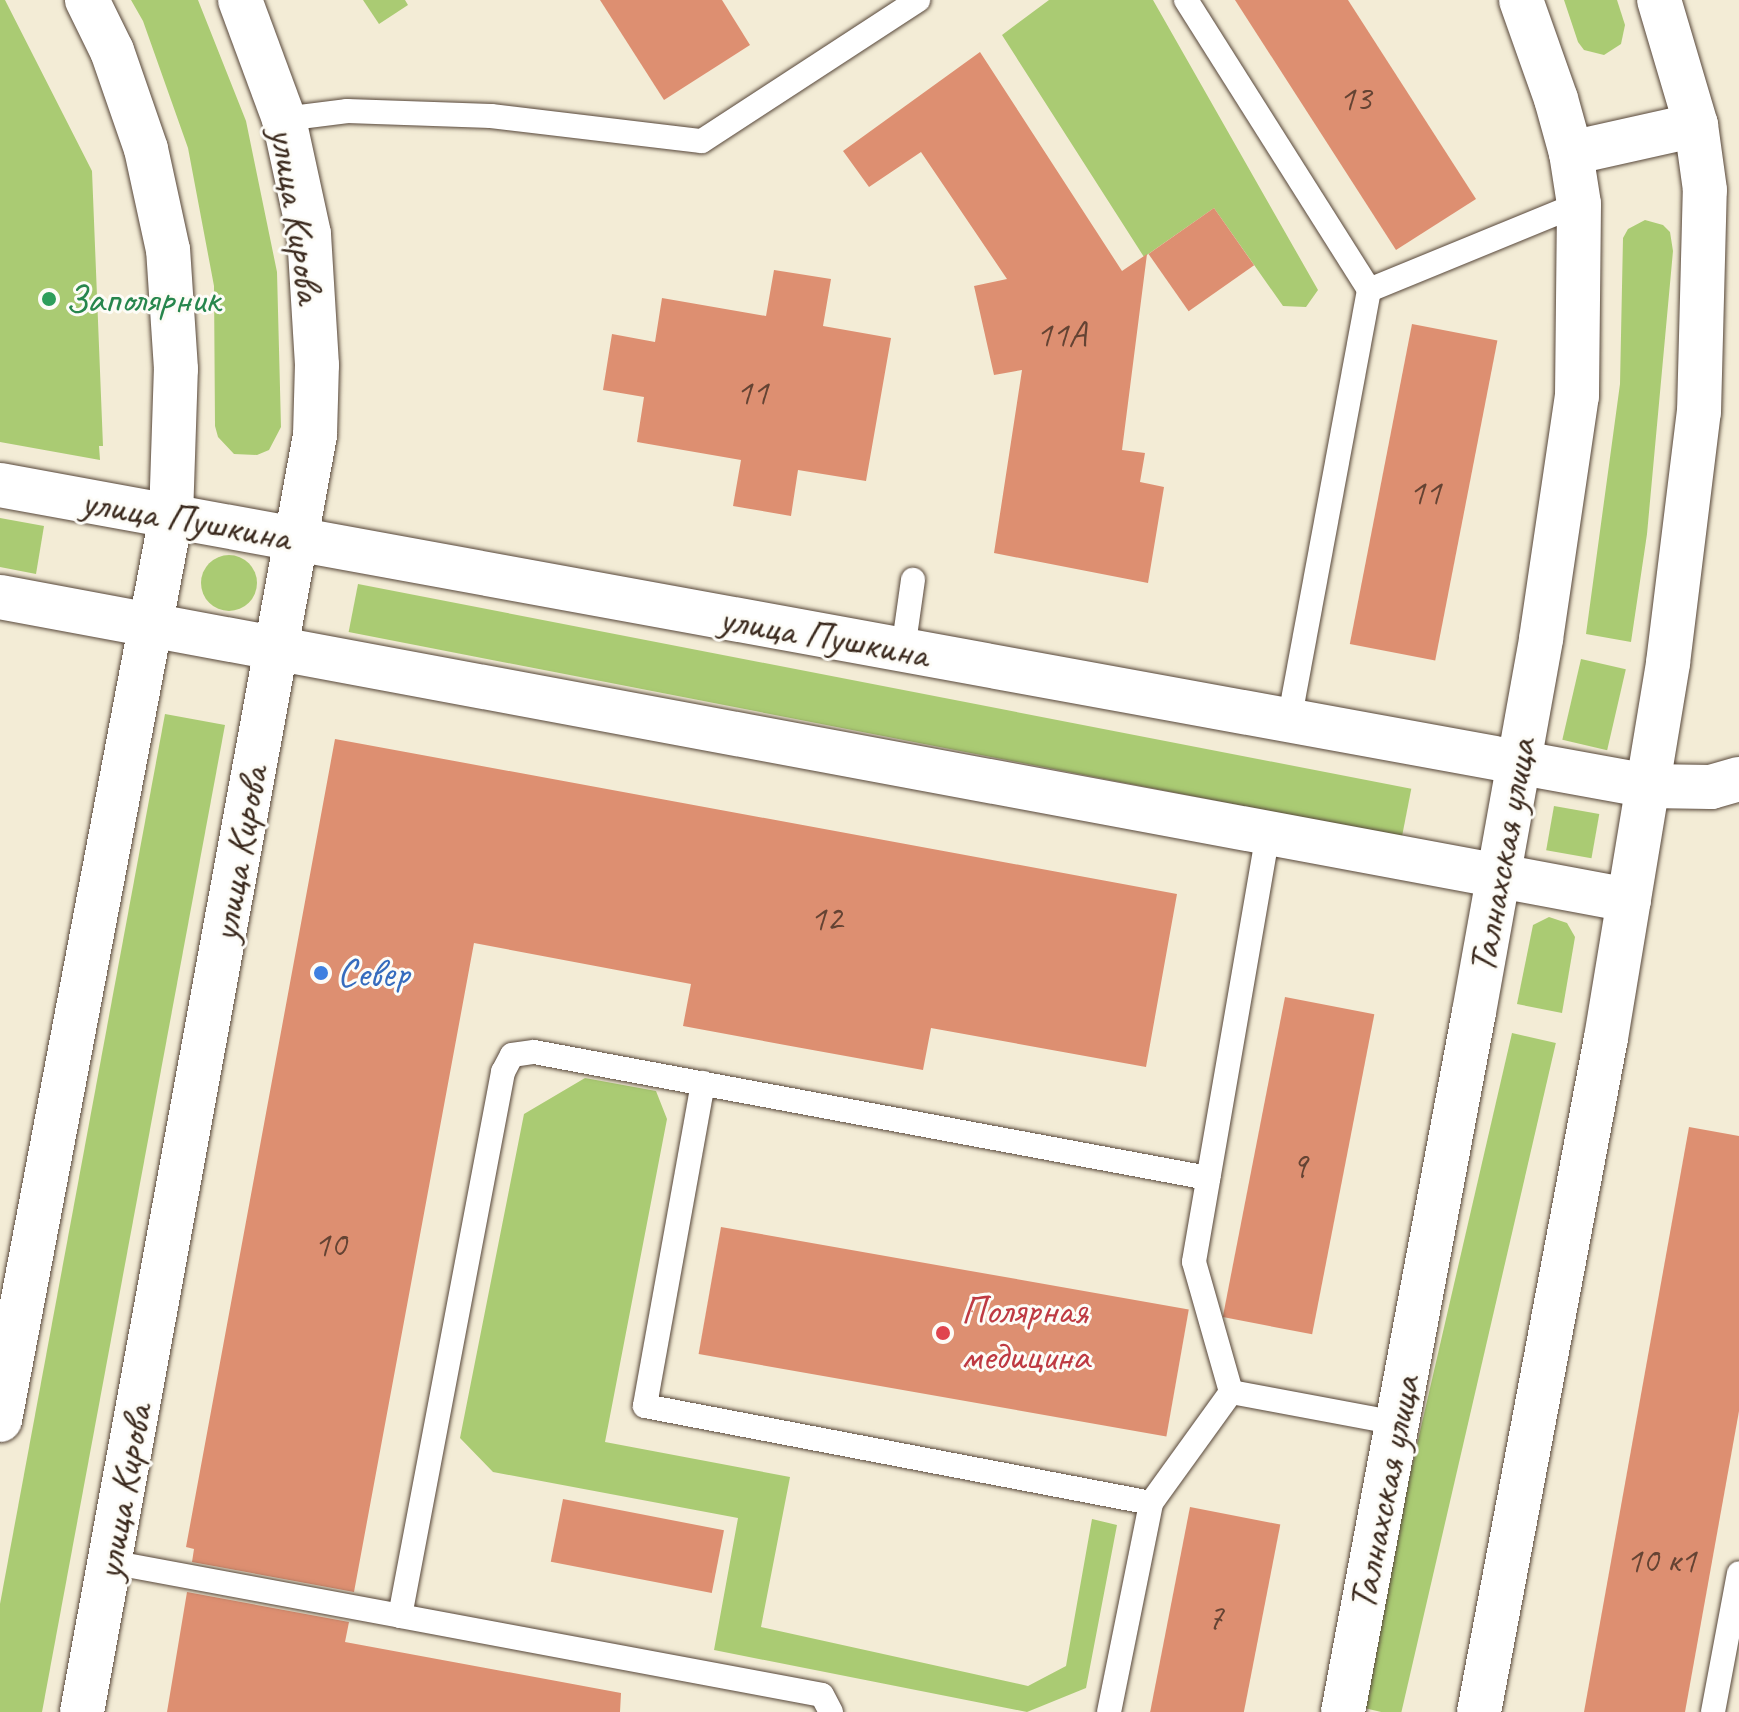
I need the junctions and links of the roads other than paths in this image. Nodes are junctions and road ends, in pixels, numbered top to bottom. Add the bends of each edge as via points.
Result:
1 (87, 0) edge
2 (240, 0) edge
3 (918, 0) edge
4 (1186, 0) edge
5 (1521, 0) edge
6 (1659, 0) edge
7 (284, 119) junction
8 (1696, 125) junction
9 (1571, 153) junction
10 (1579, 204) junction
11 (1369, 290) junction
12 (0, 485) edge
13 (171, 517) junction
14 (297, 539) junction
15 (913, 580) dead end
16 (0, 597) edge
17 (151, 625) junction
18 (277, 648) junction
19 (903, 650) junction
20 (1289, 721) junction
21 (1518, 763) junction
22 (1739, 779) edge
23 (1648, 786) junction
24 (1268, 833) junction
25 (1498, 875) junction
26 (1629, 900) junction
27 (703, 1083) junction
28 (1208, 1178) junction
29 (1231, 1392) junction
30 (0, 1420) edge
31 (1397, 1423) junction
32 (1151, 1503) junction
33 (110, 1562) junction
34 (1739, 1573) edge
35 (400, 1616) junction
36 (82, 1712) edge
37 (831, 1712) edge
38 (1109, 1712) edge
39 (1343, 1712) edge
40 (1479, 1712) edge
41 (1713, 1712) edge

1 - 13 street via 112,51 146,149 168,250 176,369
2 - 7 street, улица Кирова
3 - 7 lane via 702,141 491,116 347,111
4 - 11 lane
5 - 9 street, Талнахская улица
6 - 8 street
7 - 14 street, улица Кирова via 309,234 317,365 315,435
8 - 9 street
8 - 23 street via 1705,190 1699,412
9 - 10 street, Талнахская улица
10 - 11 lane
10 - 21 street, Талнахская улица via 1577,396
11 - 20 lane
12 - 13 street, улица Пушкина
13 - 14 street, улица Пушкина
13 - 17 street
14 - 18 street, улица Кирова
14 - 19 street, улица Пушкина
15 - 19 lane
16 - 17 street
17 - 18 street
17 - 30 street
18 - 24 street
18 - 33 street, улица Кирова
19 - 20 street, улица Пушкина
20 - 21 street, улица Пушкина
21 - 23 street, улица Пушкина
21 - 25 street, Талнахская улица
22 - 23 street, улица Пушкина via 1711,787
23 - 26 street
24 - 25 street
24 - 28 lane
25 - 26 street
25 - 31 street, Талнахская улица
26 - 40 street
27 - 28 lane
27 - 32 lane via 645,1406
27 - 35 lane via 534,1052 512,1055 503,1072
28 - 29 lane via 1194,1262
29 - 31 lane
29 - 32 lane
31 - 39 street, Талнахская улица
32 - 38 lane
33 - 35 lane
33 - 36 street, улица Кирова
34 - 41 lane
35 - 37 lane via 822,1695

